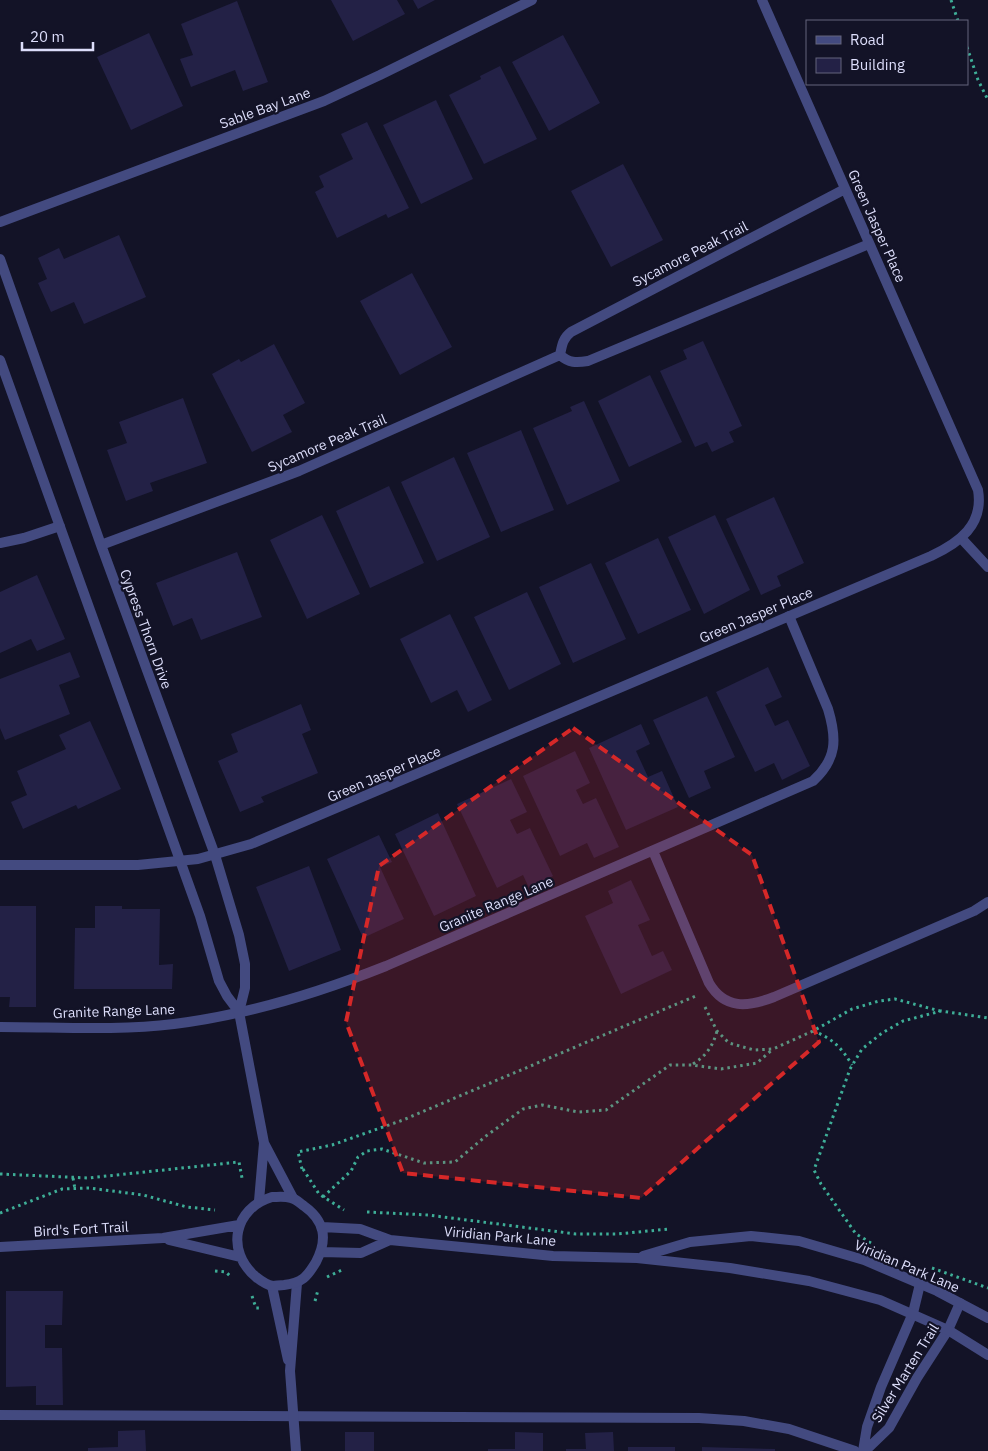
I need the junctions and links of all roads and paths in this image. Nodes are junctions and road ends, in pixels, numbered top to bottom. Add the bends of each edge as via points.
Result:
1 (532, 0) edge
2 (762, 0) edge
3 (951, 0) edge
4 (958, 20) edge
5 (968, 50) edge
6 (988, 100) edge
7 (846, 189) junction
8 (0, 222) edge
9 (869, 244) junction
10 (0, 259) edge
11 (560, 355) junction
12 (0, 360) edge
13 (60, 526) junction
14 (961, 538) junction
15 (0, 544) edge
16 (101, 546) junction
17 (988, 567) edge
18 (789, 616) junction
19 (652, 851) junction
20 (215, 855) junction
21 (180, 861) junction
22 (0, 866) edge
23 (988, 902) edge
24 (714, 990) junction
25 (699, 995) junction
26 (941, 1011) junction
27 (239, 1012) junction
28 (988, 1018) edge
29 (0, 1027) edge
30 (717, 1031) junction
31 (813, 1031) junction
32 (773, 1049) junction
33 (692, 1064) junction
34 (852, 1066) junction
35 (264, 1143) junction
36 (303, 1169) junction
37 (296, 1170) dead end
38 (0, 1174) edge
39 (74, 1178) junction
40 (243, 1183) dead end
41 (75, 1189) junction
42 (323, 1197) junction
43 (293, 1198) junction
44 (259, 1201) junction
45 (217, 1210) dead end
46 (353, 1211) dead end
47 (363, 1212) dead end
48 (0, 1213) edge
49 (239, 1225) junction
50 (322, 1227) junction
51 (675, 1228) dead end
52 (163, 1238) junction
53 (851, 1239) dead end
54 (390, 1240) junction
55 (869, 1242) junction
56 (877, 1246) dead end
57 (0, 1247) edge
58 (321, 1252) junction
59 (240, 1257) junction
60 (637, 1258) junction
61 (343, 1265) dead end
62 (924, 1265) dead end
63 (325, 1279) dead end
64 (297, 1283) junction
65 (920, 1284) junction
66 (320, 1285) dead end
67 (272, 1286) junction
68 (988, 1288) edge
69 (315, 1301) dead end
70 (960, 1303) junction
71 (913, 1313) junction
72 (988, 1318) edge
73 (948, 1330) junction
74 (988, 1355) edge
75 (290, 1371) junction
76 (0, 1415) edge
77 (293, 1416) junction
78 (296, 1451) edge
79 (855, 1451) edge
80 (864, 1451) edge

1 - 8 street, Sable Bay Lane via 324,101
2 - 7 street, Green Jasper Place
3 - 4 path
5 - 6 path
7 - 9 street, Green Jasper Place
7 - 11 street, Sycamore Peak Trail via 571,332 562,343
9 - 11 street via 588,361 576,363
9 - 14 street, Green Jasper Place via 978,490 974,521
10 - 16 street, Cypress Thorn Drive
11 - 16 street, Sycamore Peak Trail via 299,471
12 - 13 street, Cypress Thorn Drive
13 - 15 street
13 - 21 street, Cypress Thorn Drive
14 - 17 street
14 - 18 street, Green Jasper Place via 947,549
16 - 20 street, Cypress Thorn Drive
18 - 19 street, Granite Range Lane via 828,709 833,750 829,761 813,781
18 - 20 street, Green Jasper Place via 280,833
19 - 24 street
19 - 27 street, Granite Range Lane via 336,986
20 - 21 street, Green Jasper Place
20 - 27 street, Cypress Thorn Drive via 245,964 245,988
21 - 22 street, Green Jasper Place via 138,865
21 - 27 street, Cypress Thorn Drive via 219,981
23 - 24 street via 974,911 759,1003 735,1004
24 - 25 path
25 - 30 path
25 - 36 path via 403,1120 332,1145 298,1152
26 - 28 path
26 - 31 path via 895,999 879,1001 852,1009
26 - 34 path via 903,1021 862,1049
27 - 29 street, Granite Range Lane via 145,1026
27 - 35 street, Cypress Thorn Drive
30 - 32 path via 729,1043 754,1050
30 - 33 path via 709,1051
31 - 32 path
31 - 34 path via 836,1043
32 - 33 path via 757,1063 721,1069
33 - 42 path via 670,1065 606,1110 578,1112 542,1105 523,1109 454,1162 424,1163 382,1149 367,1151 358,1157 351,1172
34 - 55 path via 814,1170 856,1234
35 - 43 street, Cypress Thorn Drive
35 - 44 street, Cypress Thorn Drive
36 - 37 path
36 - 42 path
38 - 39 path
39 - 40 path via 239,1162
39 - 41 path
41 - 45 path via 143,1195 187,1207
41 - 48 path via 62,1189
42 - 46 path via 344,1210
43 - 44 street via 272,1197
43 - 50 street via 313,1213
44 - 49 street
47 - 51 path via 428,1215 576,1234
49 - 52 street, Bird's Fort Trail
49 - 59 street via 237,1242
50 - 54 street, Viridian Park Lane via 360,1229
50 - 58 street
52 - 57 street, Bird's Fort Trail
52 - 59 street, Bird's Fort Trail
53 - 55 path
54 - 58 street, Viridian Park Lane via 361,1252
54 - 60 street, Viridian Park Lane via 553,1256
55 - 56 path
58 - 64 street via 310,1273
59 - 67 street via 252,1273
60 - 65 street, Viridian Park Lane via 690,1242 751,1236 800,1241 864,1260
60 - 71 street, Viridian Park Lane via 809,1281 880,1300
61 - 63 path via 342,1270
62 - 68 path
64 - 67 street
64 - 75 street
65 - 70 street, Viridian Park Lane
65 - 71 street, Silver Marten Trail
66 - 69 path
67 - 75 street
70 - 72 street, Viridian Park Lane
70 - 73 street, Silver Marten Trail
71 - 73 street, Viridian Park Lane
71 - 80 street, Silver Marten Trail via 881,1387 867,1427
73 - 74 street, Viridian Park Lane
73 - 80 street, Silver Marten Trail via 889,1428
75 - 77 street
76 - 77 street
77 - 78 street
77 - 79 street via 708,1418 788,1430

